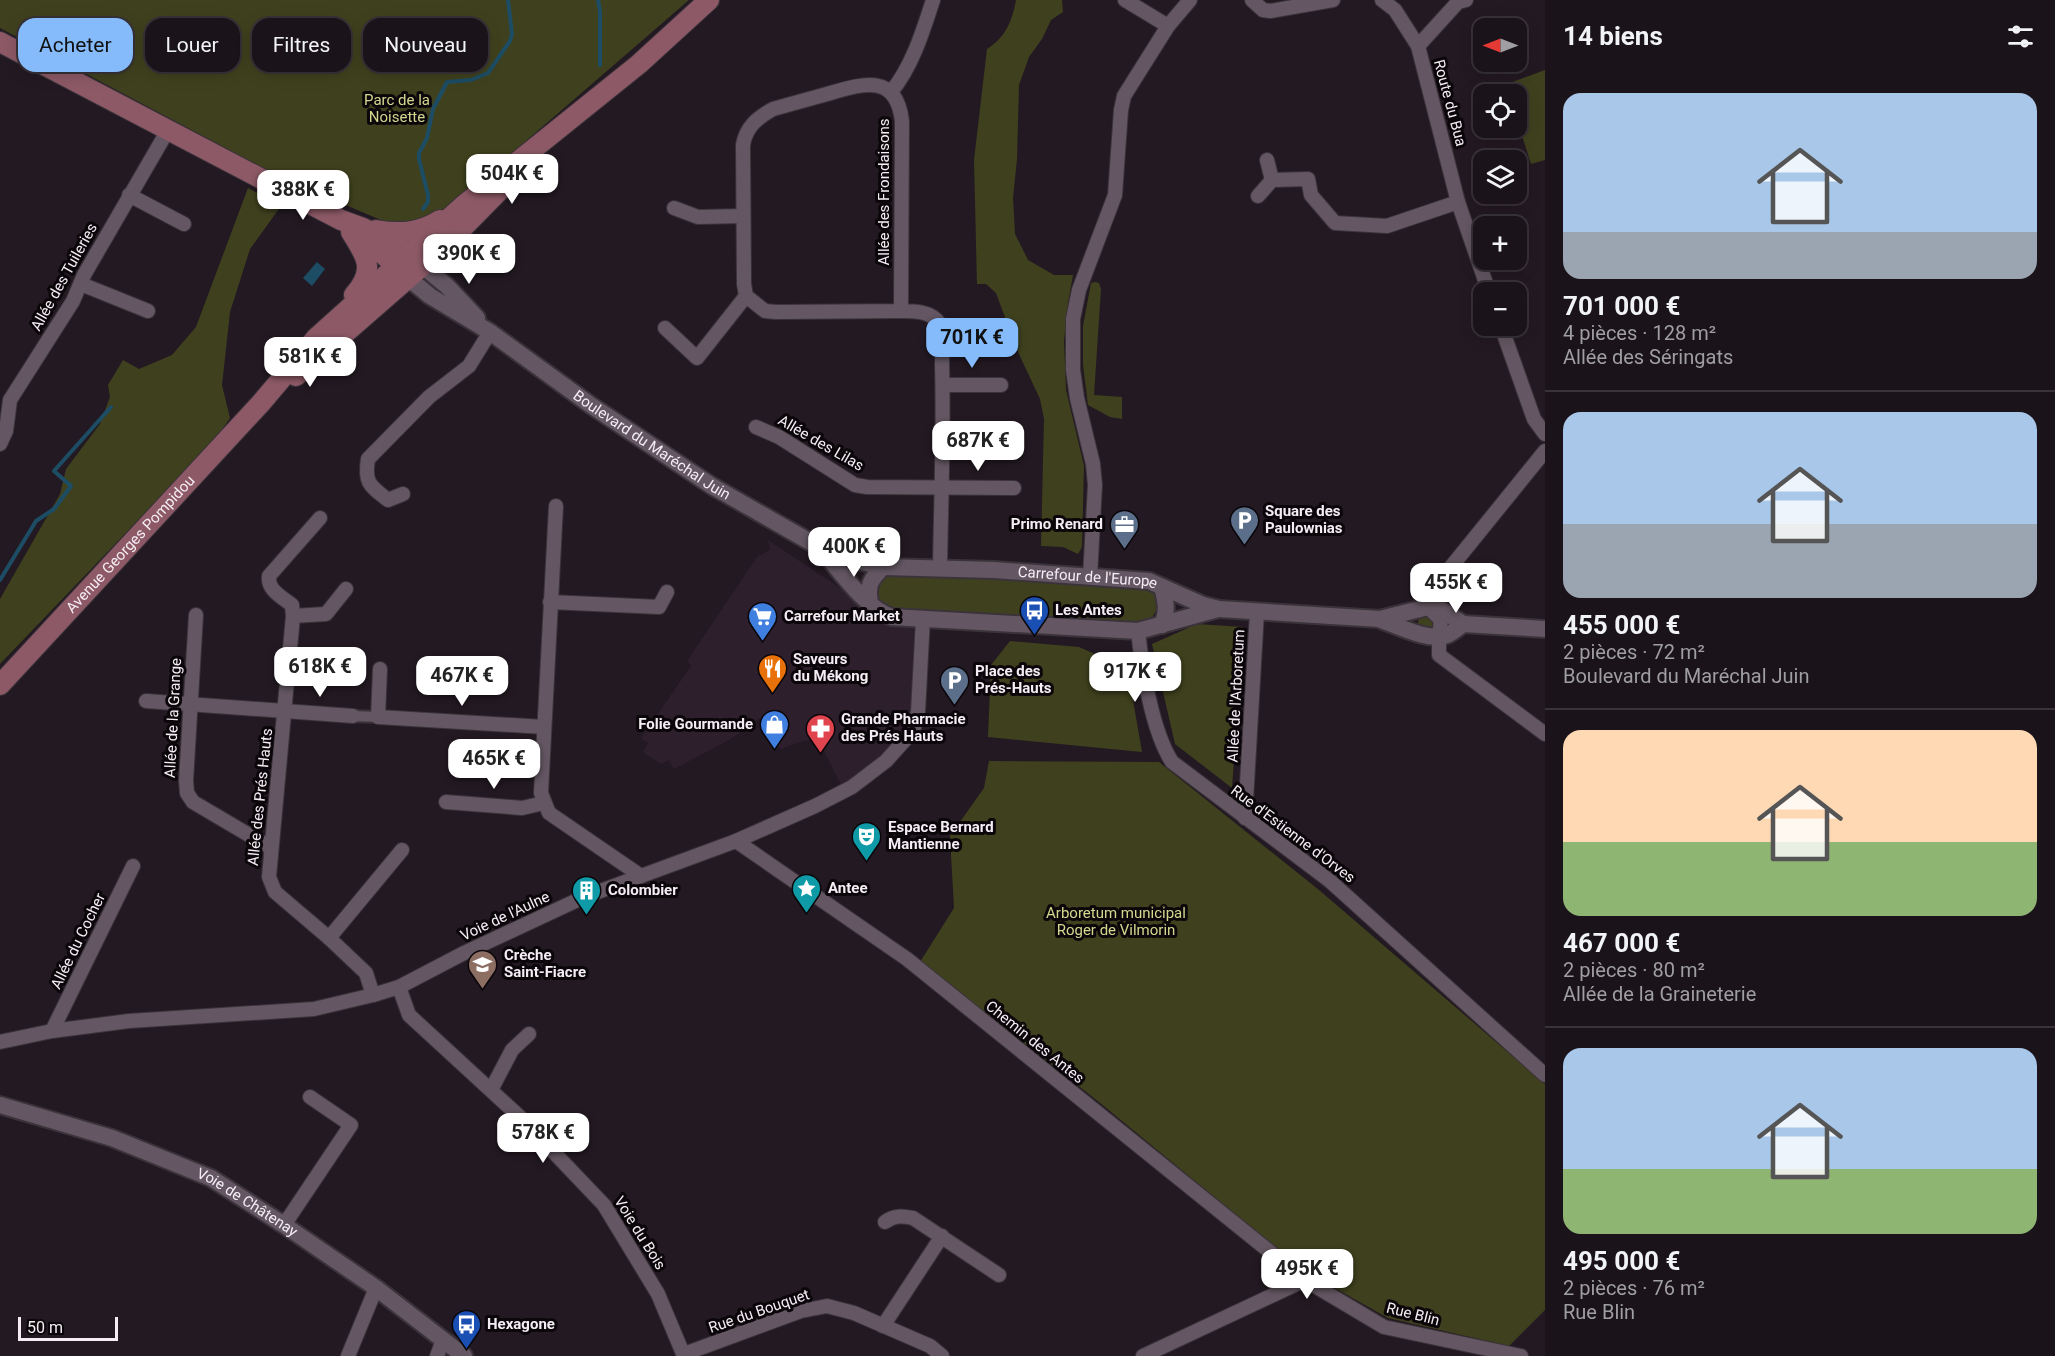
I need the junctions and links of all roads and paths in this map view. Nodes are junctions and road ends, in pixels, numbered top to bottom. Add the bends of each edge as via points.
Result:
1 (709, 0) edge
2 (933, 0) edge
3 (1125, 0) edge
4 (1190, 0) edge
5 (1252, 0) edge
6 (1333, 0) edge
7 (1382, 0) edge
8 (1466, 0) edge
9 (1168, 26) junction
10 (0, 42) edge
11 (1418, 46) junction
12 (891, 92) junction
13 (575, 116) junction
14 (168, 130) junction
15 (1267, 160) dead end
16 (1272, 180) junction
17 (129, 195) junction
18 (1258, 196) dead end
19 (1458, 202) junction
20 (465, 204) junction
21 (674, 208) dead end
22 (743, 216) junction
23 (184, 224) dead end
24 (352, 227) junction
25 (409, 266) junction
26 (1486, 282) edge
27 (81, 285) junction
28 (746, 296) junction
29 (148, 310) dead end
30 (901, 311) junction
31 (665, 328) dead end
32 (490, 332) junction
33 (1505, 336) edge
34 (316, 338) junction
35 (943, 385) junction
36 (1001, 385) dead end
37 (261, 403) junction
38 (756, 427) dead end
39 (1545, 435) edge
40 (0, 444) edge
41 (1545, 451) edge
42 (942, 488) junction
43 (1014, 488) dead end
44 (403, 494) dead end
45 (556, 506) dead end
46 (320, 518) dead end
47 (819, 547) junction
48 (883, 567) junction
49 (940, 568) junction
50 (1090, 577) junction
51 (1162, 587) junction
52 (346, 589) dead end
53 (668, 592) dead end
54 (550, 602) junction
55 (870, 604) junction
56 (1428, 607) junction
57 (1219, 609) junction
58 (1257, 612) junction
59 (196, 615) dead end
60 (293, 616) junction
61 (923, 618) junction
62 (1380, 619) junction
63 (1463, 624) junction
64 (1162, 625) junction
65 (1545, 629) edge
66 (1138, 631) junction
67 (1439, 637) junction
68 (380, 669) dead end
69 (0, 685) edge
70 (146, 701) dead end
71 (190, 704) junction
72 (286, 711) junction
73 (353, 716) joint
74 (378, 717) junction
75 (544, 727) junction
76 (1545, 734) edge
77 (446, 802) dead end
78 (544, 803) junction
79 (1245, 818) junction
80 (736, 842) junction
81 (271, 848) junction
82 (402, 850) dead end
83 (133, 866) dead end
84 (641, 876) junction
85 (329, 938) junction
86 (399, 987) junction
87 (373, 995) junction
88 (52, 1031) junction
89 (529, 1034) dead end
90 (0, 1042) edge
91 (1545, 1075) edge
92 (491, 1090) junction
93 (310, 1097) dead end
94 (0, 1105) edge
95 (885, 1222) dead end
96 (284, 1225) junction
97 (942, 1236) junction
98 (999, 1275) dead end
99 (1305, 1280) junction
100 (376, 1288) junction
101 (883, 1326) junction
102 (443, 1340) junction
103 (1470, 1350) edge
104 (684, 1355) edge
105 (348, 1356) edge
106 (437, 1356) edge
107 (464, 1356) edge
108 (942, 1356) edge
109 (1143, 1356) edge
110 (1521, 1356) edge

1 - 13 main road, Avenue Georges Pompidou
2 - 12 street via 902,79
3 - 9 street
4 - 9 street
5 - 6 street via 1270,11
7 - 11 street, Route du Bua via 1395,10
8 - 11 street via 1458,2
9 - 50 street via 1124,96 1115,195 1079,290 1074,319 1073,370 1095,485
10 - 14 main road, Boulevard du Maréchal Juin
11 - 19 street, Route du Bua
12 - 22 street via 861,84 772,109 754,122 747,129 743,145
12 - 30 street, Allée des Frondaisons via 897,99 902,121
13 - 20 main road, Avenue Georges Pompidou
13 - 25 main road, Avenue Georges Pompidou
14 - 17 street, Allée des Tuileries
14 - 24 main road, Boulevard du Maréchal Juin
15 - 16 street
16 - 18 street
16 - 19 street via 1308,179 1311,195 1335,223 1387,226
17 - 23 street
17 - 27 street, Allée des Tuileries
19 - 26 street, Route du Bua
20 - 24 main road via 416,231
20 - 25 main road, Avenue Georges Pompidou
21 - 22 street via 698,217
22 - 28 street
24 - 25 main road, Boulevard du Maréchal Juin via 384,255
24 - 34 main road via 365,253 364,283
25 - 32 street, Boulevard du Maréchal Juin via 447,286
25 - 34 main road, Avenue Georges Pompidou
25 - 37 main road, Avenue Georges Pompidou via 306,368
27 - 29 street
27 - 40 street, Allée des Tuileries via 10,400
28 - 30 street via 765,310 776,312
28 - 31 street via 697,358
30 - 35 street via 931,315 939,324
32 - 44 street via 469,366 429,397 368,459 369,485 388,500
32 - 47 street, Boulevard du Maréchal Juin via 712,486
33 - 39 street via 1534,419
34 - 37 main road, Avenue Georges Pompidou
35 - 36 street
35 - 42 street
37 - 69 main road, Avenue Georges Pompidou
38 - 42 street, Allée des Lilas via 855,484
41 - 56 street via 1438,583
42 - 43 street, Allée des Lilas
42 - 49 street
45 - 54 street
46 - 60 street via 269,576 269,586 292,605
47 - 48 street, Boulevard du Maréchal Juin
47 - 55 street, Boulevard du Maréchal Juin
48 - 49 street, Carrefour de l'Europe
48 - 55 street via 871,578
49 - 50 street, Carrefour de l'Europe
50 - 51 street, Carrefour de l'Europe via 1149,581
51 - 57 street
51 - 64 street, Carrefour de l'Europe via 1167,604
52 - 60 street via 326,614
53 - 54 street via 659,608
54 - 75 street
55 - 61 street via 884,615
56 - 62 street
56 - 63 street via 1441,609
56 - 67 street via 1441,620
57 - 58 street
57 - 64 street
58 - 62 street
58 - 79 street, Allée de l'Arboretum
59 - 71 street, Allée de la Grange
60 - 72 street, Allée des Prés Hauts
61 - 66 street
61 - 80 street, Voie de l'Aulne via 918,712 916,725 907,739 852,787
62 - 67 street
63 - 65 street
63 - 67 street
64 - 66 street
66 - 79 street, Rue d'Estienne d'Orves via 1158,733 1166,752 1172,762
67 - 76 street via 1439,655
68 - 74 street
70 - 71 street
71 - 72 street
71 - 81 street, Allée de la Grange via 187,793 193,802
72 - 73 street
72 - 81 street, Allée des Prés Hauts
73 - 74 street
74 - 75 street
75 - 78 street
77 - 78 street via 522,808
78 - 84 street via 549,813
79 - 91 street, Rue d'Estienne d'Orves via 1330,881
80 - 84 street, Voie de l'Aulne
80 - 99 street, Chemin des Antes via 907,959
81 - 85 street, Allée des Prés Hauts via 269,877 275,892
82 - 85 street
83 - 88 street, Allée du Cocher
84 - 86 street, Voie de l'Aulne via 584,897
85 - 87 street, Allée des Prés Hauts via 366,973
86 - 87 street, Voie de l'Aulne
86 - 92 street, Voie du Bois via 409,1014
87 - 88 street, Voie de l'Aulne via 314,1009 129,1021
88 - 90 street, Voie de l'Aulne
89 - 92 street via 512,1050
92 - 104 street, Voie du Bois via 604,1205 658,1294
93 - 96 street via 351,1125
94 - 96 street, Voie de Châtenay via 112,1138 181,1164 212,1178
95 - 97 street via 900,1216 913,1218
96 - 100 street, Voie de Châtenay
97 - 98 street
97 - 101 street
99 - 103 street, Rue Blin via 1384,1327
99 - 109 street
100 - 102 street, Voie de Châtenay
100 - 105 street
101 - 104 street, Rue du Bouquet via 827,1306 801,1311
101 - 108 street, Rue du Bouquet via 930,1346
102 - 106 street
102 - 107 street, Voie de Châtenay
103 - 110 street, Rue Blin

